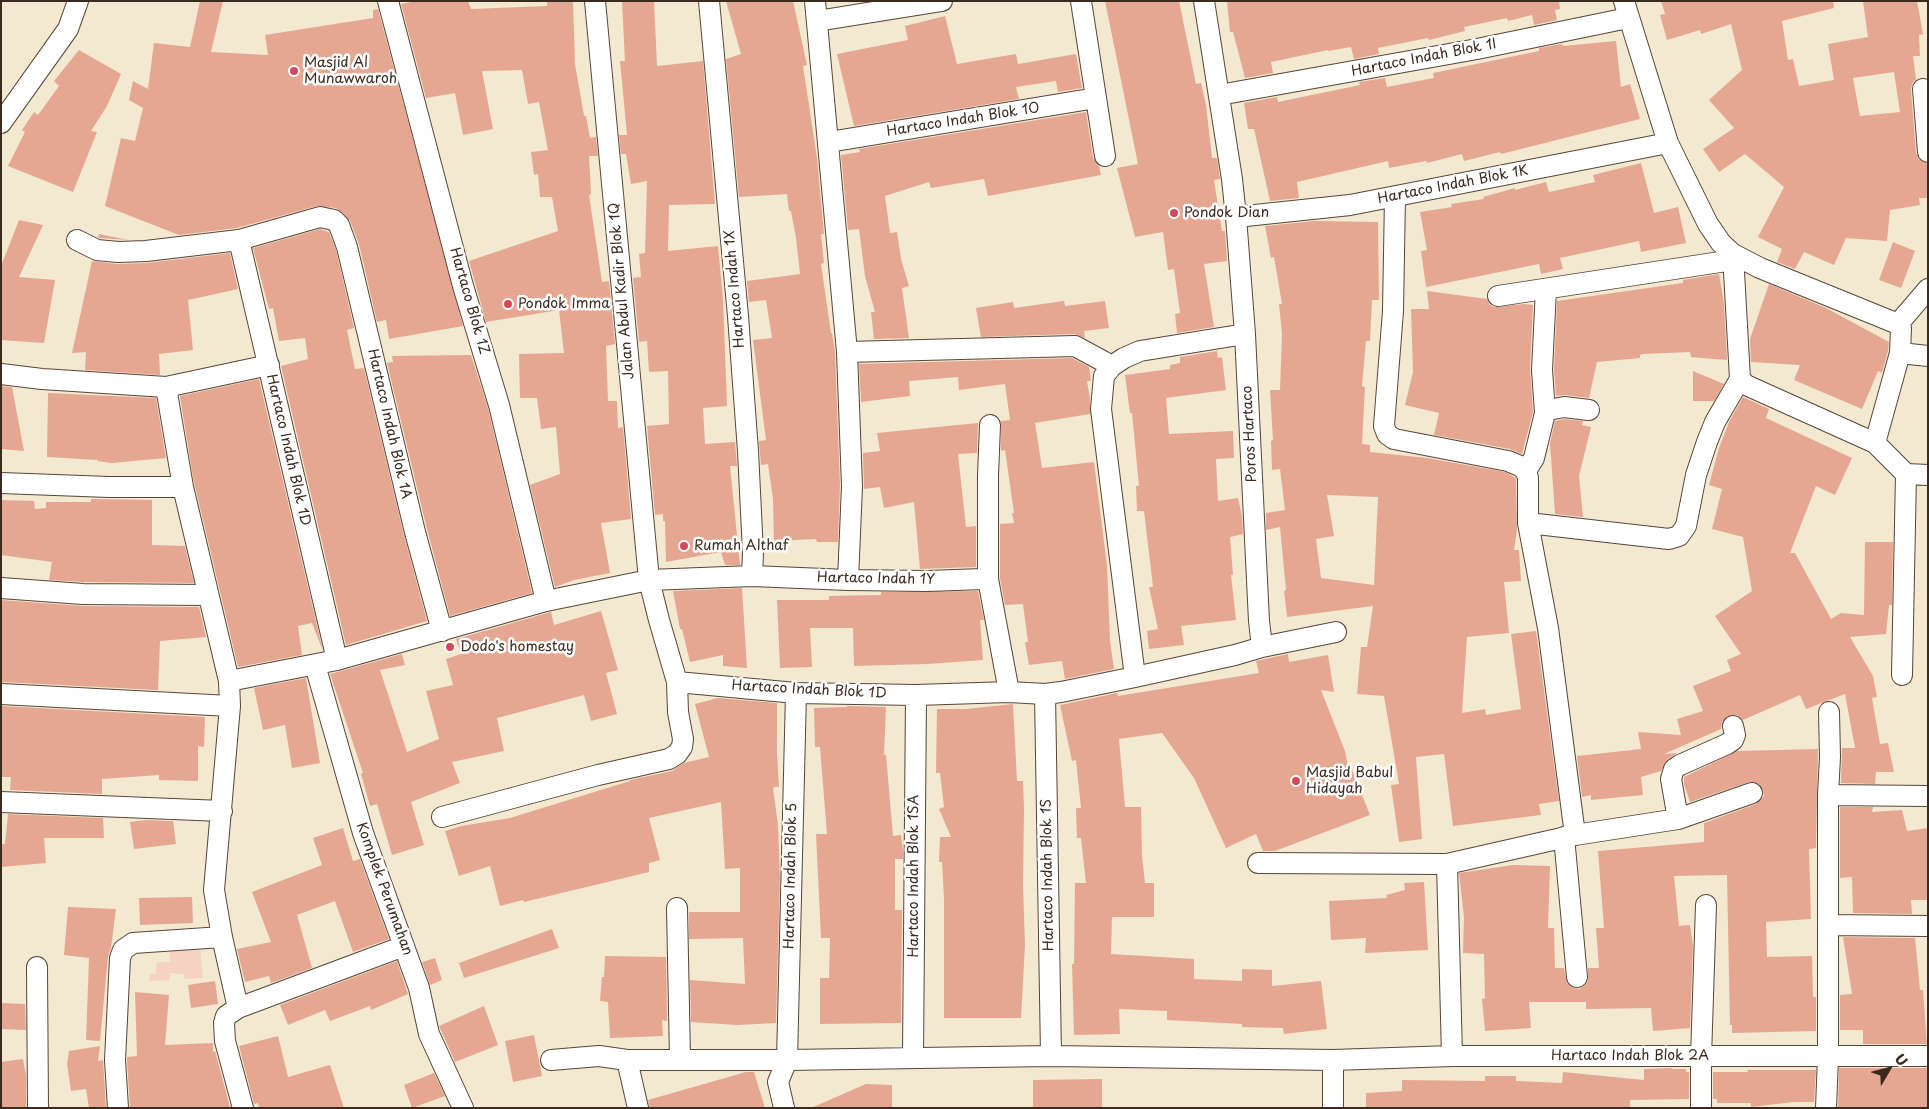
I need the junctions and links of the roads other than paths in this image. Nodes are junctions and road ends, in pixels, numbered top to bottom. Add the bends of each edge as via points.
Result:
1 (78, 1) edge
2 (388, 1) edge
3 (595, 1) edge
4 (709, 1) edge
5 (815, 1) edge
6 (942, 1) edge
7 (1081, 1) edge
8 (1204, 1) edge
9 (1626, 9) edge
10 (817, 21) junction
11 (1923, 89) dead end
12 (1219, 95) junction
13 (1096, 98) junction
14 (1, 123) edge
15 (829, 142) junction
16 (1668, 143) junction
17 (1928, 152) edge
18 (1105, 156) dead end
19 (1394, 196) junction
20 (1236, 217) junction
21 (77, 240) dead end
22 (239, 240) junction
23 (1733, 257) junction
24 (1546, 289) junction
25 (1928, 289) edge
26 (1498, 296) dead end
27 (1898, 324) junction
28 (1245, 334) junction
29 (847, 352) junction
30 (1900, 353) junction
31 (1928, 356) edge
32 (269, 365) junction
33 (1112, 366) junction
34 (1, 374) edge
35 (1740, 379) junction
36 (166, 387) junction
37 (1589, 410) dead end
38 (1545, 413) junction
39 (990, 425) dead end
40 (1876, 442) junction
41 (1526, 471) junction
42 (1906, 474) junction
43 (1928, 475) edge
44 (1, 483) edge
45 (183, 487) junction
46 (1528, 523) junction
47 (752, 576) junction
48 (988, 579) junction
49 (649, 580) junction
50 (848, 580) junction
51 (1, 588) edge
52 (208, 595) junction
53 (546, 602) junction
54 (442, 631) junction
55 (1336, 632) dead end
56 (1262, 647) junction
57 (337, 660) junction
58 (314, 665) junction
59 (1902, 675) dead end
60 (1135, 677) junction
61 (229, 681) junction
62 (678, 682) junction
63 (1009, 692) junction
64 (796, 693) junction
65 (1, 694) edge
66 (1045, 694) junction
67 (916, 695) junction
68 (230, 706) junction
69 (1829, 712) dead end
70 (1733, 726) dead end
71 (1752, 793) dead end
72 (1828, 795) junction
73 (1928, 796) edge
74 (1, 802) edge
75 (222, 811) junction
76 (442, 817) dead end
77 (1678, 819) junction
78 (1569, 836) junction
79 (1258, 863) dead end
80 (1447, 864) junction
81 (1706, 905) dead end
82 (677, 908) dead end
83 (1828, 925) junction
84 (1928, 926) edge
85 (222, 937) junction
86 (404, 946) junction
87 (37, 967) dead end
88 (1576, 977) dead end
89 (238, 1008) junction
90 (1052, 1056) junction
91 (1452, 1056) junction
92 (1928, 1056) edge
93 (913, 1057) junction
94 (1700, 1057) junction
95 (1828, 1057) junction
96 (680, 1059) junction
97 (551, 1060) dead end
98 (626, 1060) junction
99 (787, 1060) junction
100 (1333, 1060) junction
101 (38, 1108) edge
102 (118, 1108) edge
103 (243, 1108) edge
104 (463, 1108) edge
105 (638, 1108) edge
106 (784, 1108) edge
107 (1333, 1108) edge
108 (1700, 1108) edge
109 (1826, 1108) edge

1 - 14 street via 68,29
2 - 53 street, Hartaco Blok 1Z via 463,286 499,405
3 - 49 street, Jalan Abdul Kadir Blok 1Q
4 - 47 street, Hartaco Indah 1X via 738,316 748,451
5 - 10 street
6 - 10 street
7 - 13 street
8 - 12 street, Poros Hartaco
9 - 12 street, Hartaco Indah Blok 1I via 1476,49
9 - 16 street
10 - 15 street
11 - 17 street
12 - 20 street, Poros Hartaco
13 - 15 street, Hartaco Indah Blok 1O
13 - 18 street
15 - 29 street
16 - 19 street, Hartaco Indah Blok 1K
16 - 23 street via 1708,224
19 - 20 street, Hartaco Indah Blok 1K via 1350,205
19 - 41 street via 1393,311 1384,411 1387,434 1394,439 1508,461
20 - 28 street, Poros Hartaco
21 - 22 street via 97,250 118,252
22 - 32 street, Hartaco Indah Blok 1D
22 - 54 street, Hartaco Indah Blok 1A via 320,217 334,220 339,225
23 - 24 street
23 - 27 street
23 - 35 street
24 - 26 street
24 - 38 street via 1542,370
25 - 27 street
27 - 30 street via 1902,328
28 - 33 street via 1140,351
28 - 56 street, Poros Hartaco
29 - 33 street via 1075,346
29 - 50 street via 852,486
30 - 31 street
30 - 40 street
32 - 36 street
32 - 57 street, Hartaco Indah Blok 1D
33 - 60 street via 1104,376 1101,409
34 - 36 street
35 - 40 street via 1746,385
35 - 46 street via 1707,442 1696,475 1686,526 1679,536 1669,539
36 - 45 street
37 - 38 street via 1554,407
38 - 41 street via 1534,458
39 - 48 street
40 - 42 street
41 - 46 street
42 - 43 street
42 - 59 street
44 - 45 street
45 - 52 street
46 - 78 street via 1548,628
47 - 49 street, Hartaco Indah 1Y
47 - 50 street, Hartaco Indah 1Y
48 - 50 street, Hartaco Indah 1Y
48 - 63 street
49 - 53 street, Hartaco Indah 1Y
49 - 62 street
51 - 52 street via 82,594
52 - 61 street
53 - 54 street, Hartaco Indah 1Y
54 - 57 street, Hartaco Indah 1Y
55 - 56 street
56 - 60 street
57 - 58 street, Hartaco Indah 1Y
58 - 61 street, Hartaco Indah 1Y
58 - 86 street, Komplek Perumahan via 363,833
60 - 66 street
61 - 68 street
62 - 64 street, Hartaco Indah Blok 1D
62 - 76 street via 678,712 683,740 677,754
63 - 66 street, Hartaco Indah Blok 1D
63 - 67 street, Hartaco Indah Blok 1D
64 - 67 street, Hartaco Indah Blok 1D
64 - 99 street, Hartaco Indah Blok 5
65 - 68 street
66 - 90 street, Hartaco Indah Blok 1S
67 - 93 street, Hartaco Indah Blok 1SA
68 - 75 street
69 - 72 street
70 - 77 street via 1733,740 1674,769 1671,779
71 - 77 street
72 - 73 street
72 - 83 street
74 - 75 street
75 - 85 street via 214,890
77 - 78 street
78 - 80 street
78 - 88 street
79 - 80 street
80 - 91 street
81 - 94 street
82 - 96 street
83 - 84 street
83 - 95 street
85 - 89 street
85 - 102 street via 133,943 123,950 115,1060
86 - 89 street
86 - 104 street, Komplek Perumahan via 430,1034
87 - 101 street
89 - 103 street via 226,1016 224,1030
90 - 93 street, Hartaco Indah Blok 2A
90 - 100 street, Hartaco Indah Blok 2A
91 - 94 street, Hartaco Indah Blok 2A
91 - 100 street, Hartaco Indah Blok 2A
92 - 95 street, Hartaco Indah Blok 2A
93 - 99 street, Hartaco Indah Blok 2A
94 - 95 street, Hartaco Indah Blok 2A
94 - 108 street
95 - 109 street
96 - 98 street, Hartaco Indah Blok 2A
96 - 99 street, Hartaco Indah Blok 2A
97 - 98 street, Hartaco Indah Blok 2A via 599,1056
98 - 105 street
99 - 106 street, Hartaco Indah Blok 5 via 778,1082
100 - 107 street

